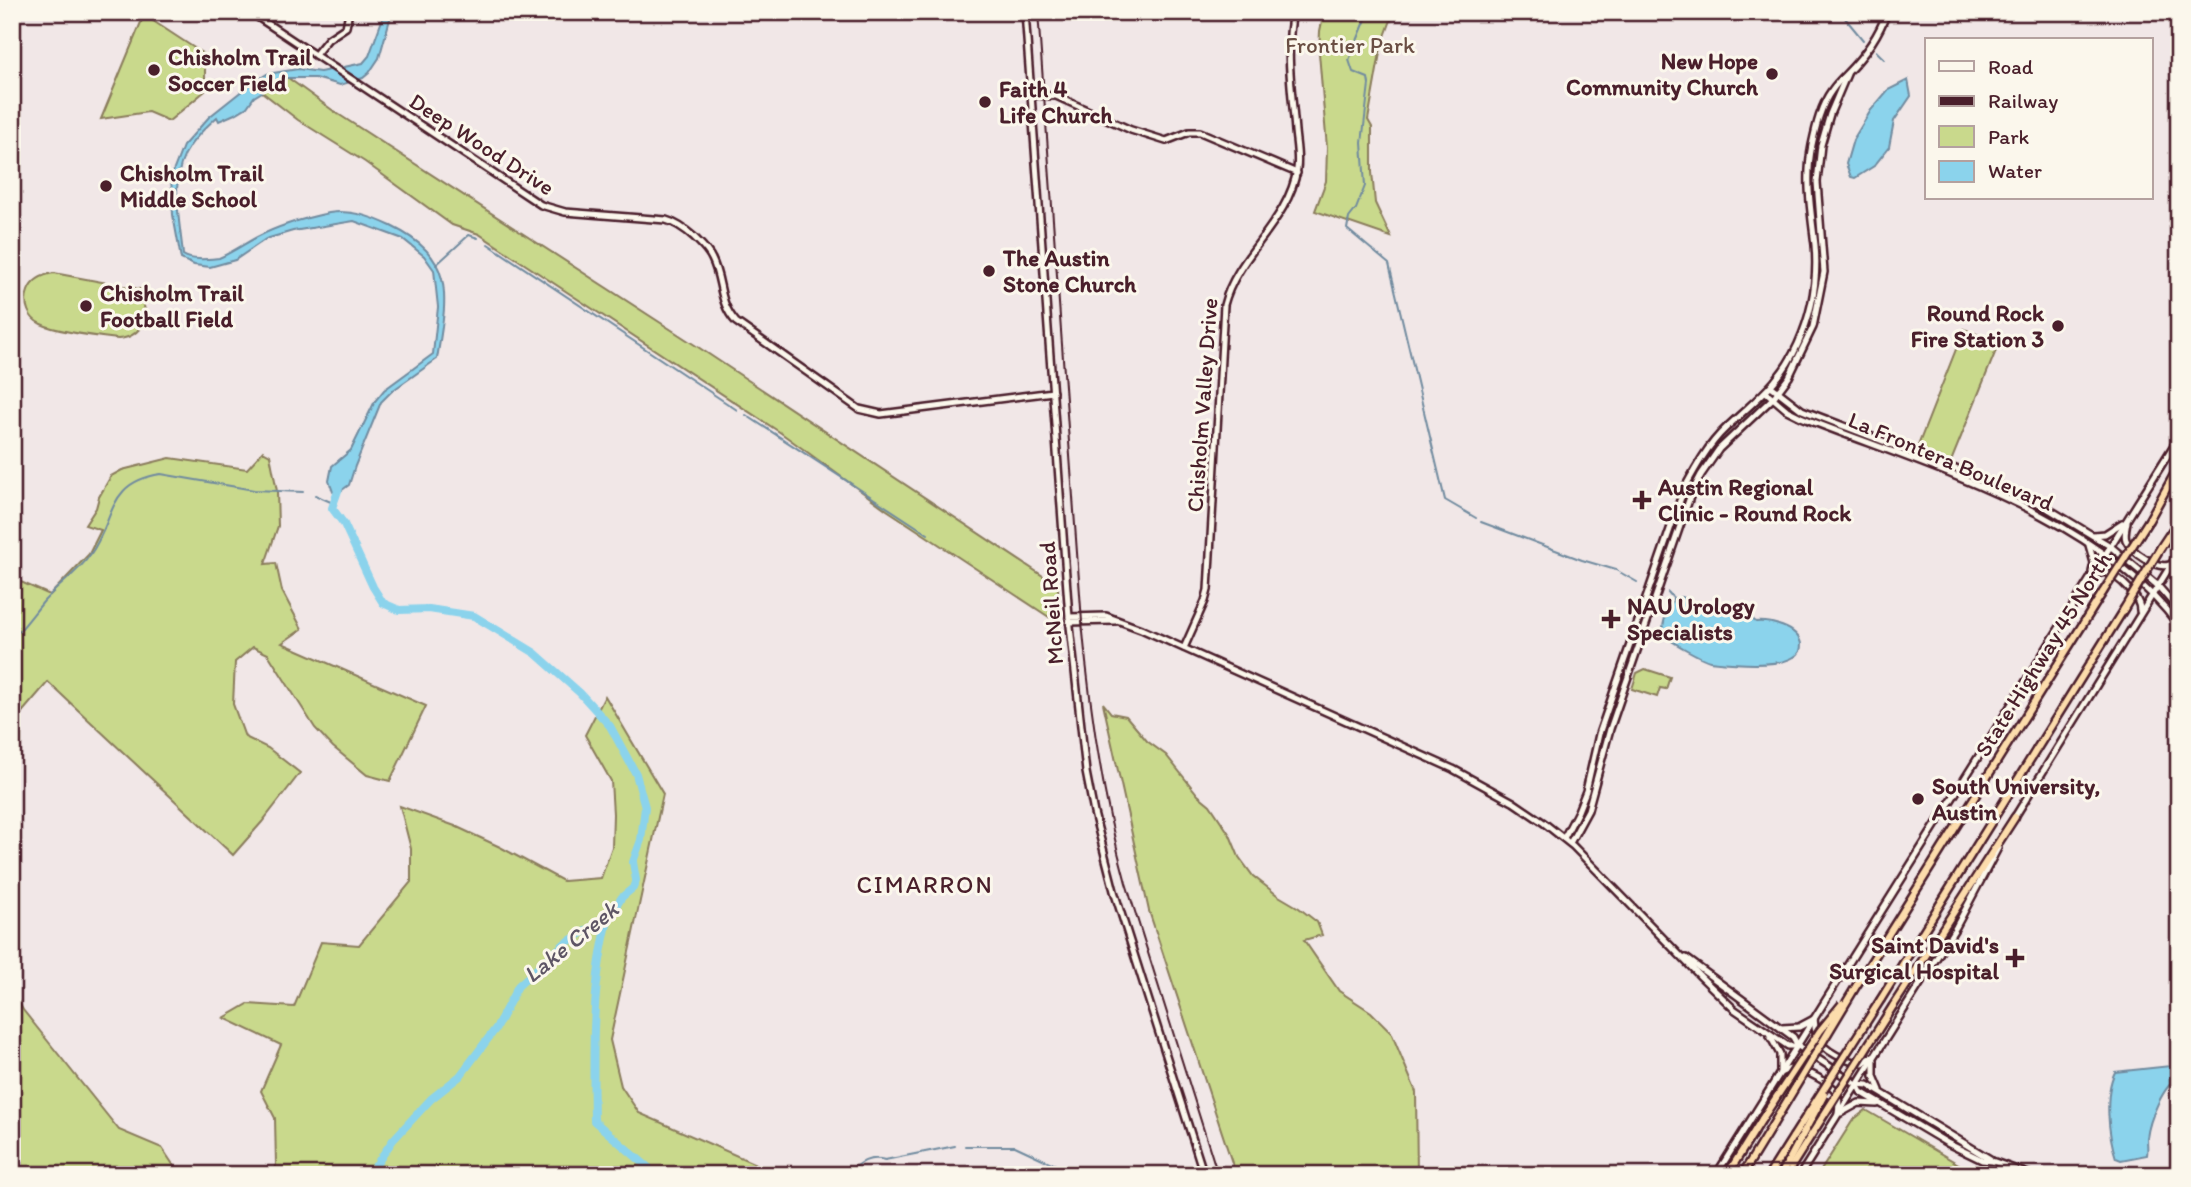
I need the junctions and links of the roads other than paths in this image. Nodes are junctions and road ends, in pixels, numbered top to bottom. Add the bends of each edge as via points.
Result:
1 (250, 12) edge
2 (349, 12) edge
3 (1025, 12) edge
4 (1293, 12) edge
5 (1887, 12) edge
6 (315, 55) junction
7 (1847, 74) junction
8 (1031, 95) junction
9 (1297, 173) junction
10 (1771, 386) junction
11 (1053, 392) junction
12 (1766, 392) junction
13 (1778, 392) junction
14 (1773, 398) junction
15 (2179, 438) edge
16 (2179, 467) edge
17 (2179, 476) edge
18 (2127, 519) junction
19 (2149, 520) junction
20 (2179, 523) edge
21 (2090, 534) junction
22 (2089, 545) junction
23 (2110, 546) junction
24 (2179, 552) edge
25 (2105, 555) junction
26 (2171, 564) junction
27 (2091, 577) junction
28 (2157, 585) junction
29 (2152, 594) junction
30 (2179, 610) edge
31 (2139, 615) junction
32 (1069, 620) junction
33 (2179, 626) edge
34 (1184, 648) junction
35 (1594, 760) junction
36 (1594, 793) junction
37 (2015, 817) junction
38 (1564, 838) junction
39 (1570, 844) junction
40 (1677, 951) junction
41 (1858, 983) junction
42 (1814, 1019) junction
43 (1778, 1027) junction
44 (1769, 1034) junction
45 (1798, 1046) junction
46 (1874, 1056) junction
47 (1780, 1073) junction
48 (1830, 1080) junction
49 (1857, 1084) junction
50 (1882, 1093) junction
51 (1880, 1104) junction
52 (1838, 1115) junction
53 (1992, 1161) junction
54 (1717, 1174) edge
55 (1204, 1175) edge
56 (1727, 1175) edge
57 (1742, 1175) edge
58 (1769, 1175) edge
59 (1784, 1175) edge
60 (1800, 1175) edge
61 (2031, 1175) edge

1 - 6 main road, Deep Wood Drive
2 - 6 main road via 346,27
3 - 8 main road, McNeil Road
4 - 9 main road, Chisholm Valley Drive via 1289,41
5 - 7 main road via 1873,41
6 - 11 main road, Deep Wood Drive via 541,205 565,212 678,224 710,256 724,304 736,321 859,409 881,414
7 - 10 main road via 1830,91 1810,158 1808,200 1816,263 1810,311 1799,342
7 - 13 main road via 1821,145 1818,209 1824,272 1818,313 1806,345
8 - 9 main road via 1056,96 1166,141 1200,132
8 - 11 main road, McNeil Road
9 - 34 main road, Chisholm Valley Drive via 1280,213 1228,287 1208,590
10 - 12 main road
10 - 13 main road, La Frontera Boulevard
11 - 32 main road, McNeil Road
12 - 14 main road, La Frontera Boulevard
12 - 35 main road via 1718,437 1684,489
13 - 14 main road
13 - 21 main road, La Frontera Boulevard via 1802,410 2024,496
14 - 22 main road, La Frontera Boulevard via 1801,417 2028,508
14 - 36 main road via 1719,449 1691,494 1610,729
15 - 18 main road
16 - 19 highway
17 - 19 highway, State Highway 45 North
18 - 21 main road via 2105,534
18 - 23 main road
18 - 26 main road via 2126,538 2134,549 2155,565
19 - 41 highway, State Highway 45 North, bridge
20 - 48 highway, State Highway 45 North, bridge
21 - 23 main road, La Frontera Boulevard
22 - 25 main road, La Frontera Boulevard
22 - 27 main road via 2094,563
23 - 25 main road
23 - 28 main road, La Frontera Boulevard
24 - 26 main road
25 - 27 main road
25 - 29 main road, La Frontera Boulevard
26 - 28 main road
27 - 31 main road via 2109,573 2135,595
27 - 42 main road
28 - 29 main road
28 - 30 main road, La Frontera Boulevard
29 - 31 main road
29 - 33 main road, La Frontera Boulevard
31 - 37 main road
32 - 34 main road via 1121,621
32 - 55 main road, McNeil Road via 1086,772 1097,826
34 - 38 main road via 1461,773
35 - 36 main road
35 - 38 main road via 1581,806
36 - 39 main road
37 - 46 main road via 1956,927
37 - 59 highway, bridge
38 - 39 main road
39 - 40 main road
40 - 43 main road
40 - 44 main road via 1734,1009
41 - 56 highway, bridge via 1814,1040
41 - 57 highway, State Highway 45 North, bridge
42 - 43 main road via 1799,1027
42 - 45 main road
42 - 46 main road via 1822,1045 1848,1061 1863,1063
43 - 45 main road
44 - 45 main road via 1788,1046
44 - 47 main road via 1780,1054
45 - 47 main road
45 - 49 main road
46 - 49 main road
46 - 50 main road via 1874,1076
47 - 52 main road via 1795,1068 1825,1082 1836,1091
47 - 54 main road
48 - 58 highway, State Highway 45 North, bridge
48 - 59 highway, bridge
49 - 50 main road
49 - 51 main road
49 - 52 main road
50 - 53 main road
51 - 52 main road via 1859,1102
51 - 53 main road via 1947,1143
52 - 60 main road
53 - 61 main road

